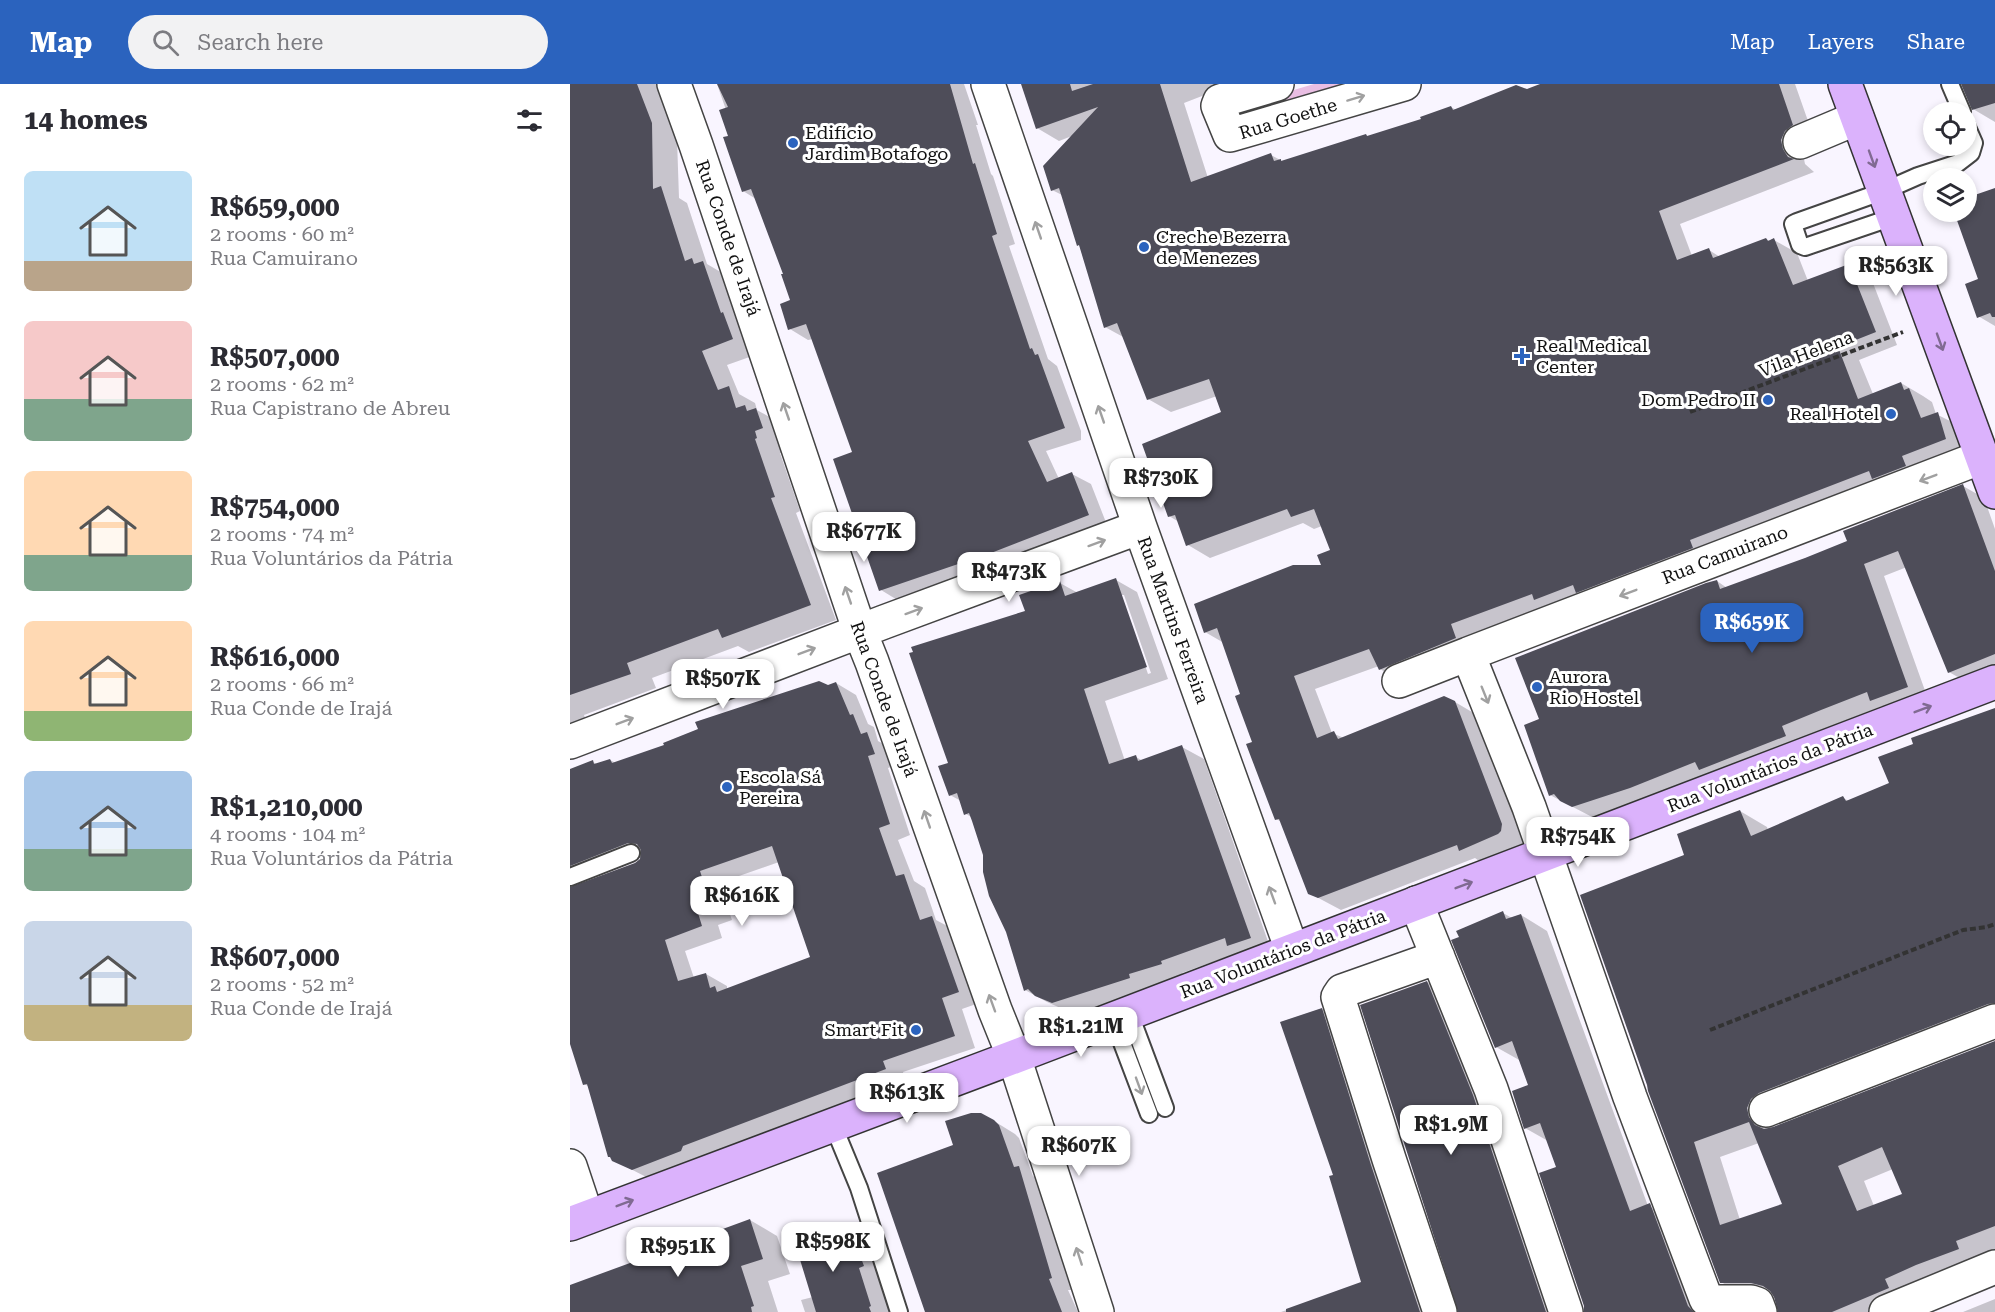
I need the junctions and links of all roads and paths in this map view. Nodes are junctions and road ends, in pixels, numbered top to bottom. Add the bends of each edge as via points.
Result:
1 (674, 84) edge
2 (988, 84) edge
3 (1277, 84) edge
4 (1404, 84) edge
5 (1845, 84) edge
6 (1950, 84) edge
7 (1958, 102) edge
8 (1857, 118) junction
9 (1800, 142) dead end
10 (1967, 156) edge
11 (1888, 204) junction
12 (1932, 322) junction
13 (1689, 412) dead end
14 (1982, 457) junction
15 (1995, 492) edge
16 (1140, 527) junction
17 (860, 632) junction
18 (1468, 654) junction
19 (1399, 681) dead end
20 (1995, 682) edge
21 (570, 742) edge
22 (631, 853) dead end
23 (1547, 853) junction
24 (570, 877) edge
25 (1416, 903) junction
26 (1995, 924) edge
27 (1292, 950) junction
28 (1438, 957) junction
29 (1121, 1016) junction
30 (1995, 1021) edge
31 (1710, 1030) dead end
32 (1014, 1057) junction
33 (1165, 1108) dead end
34 (1766, 1110) dead end
35 (1149, 1114) dead end
36 (833, 1125) junction
37 (570, 1166) edge
38 (579, 1221) edge
39 (1396, 1237) dead end
40 (1995, 1267) edge
41 (899, 1312) edge
42 (1097, 1312) edge
43 (1422, 1312) edge
44 (1440, 1312) edge
45 (1566, 1312) edge
46 (1760, 1312) edge
47 (1886, 1312) edge

17 -> 1 street, Rua Conde de Irajá
16 -> 2 street, Rua Martins Ferreira
3 -> 4 street, Rua Goethe via 1220,101 1218,106 1230,135
5 - 8 main road
6 - 7 lane
8 - 9 street
8 -> 11 main road
10 - 11 lane via 1958,163 1918,176
11 - 11 lane via 1805,247 1800,245 1793,228 1797,222
11 - 12 main road
12 - 13 path, Vila Helena
12 -> 14 main road
14 - 15 main road
14 -> 18 street, Rua Camuirano
17 -> 16 street
27 -> 16 street, Rua Martins Ferreira
21 -> 17 street
32 -> 17 street, Rua Conde de Irajá
18 - 19 street, Rua Camuirano
18 -> 23 street
23 -> 20 main road, Rua Voluntários da Pátria
22 - 24 lane
25 -> 23 main road, Rua Voluntários da Pátria
23 - 46 street via 1630,1097 1706,1299 1751,1302 1757,1304
25 - 27 main road, Rua Voluntários da Pátria
25 - 28 street
26 - 31 path via 1963,930
27 - 29 main road, Rua Voluntários da Pátria
28 - 44 street via 1342,991 1338,997
28 - 45 street via 1491,1089
29 - 32 main road, Rua Voluntários da Pátria
29 - 33 lane
29 -> 35 lane
30 - 34 street
32 - 36 main road, Rua Voluntários da Pátria
42 -> 32 street, Rua Conde de Irajá
38 -> 36 main road, Rua Voluntários da Pátria
36 - 41 lane via 859,1188
37 - 38 street
39 - 43 street
40 - 47 street

